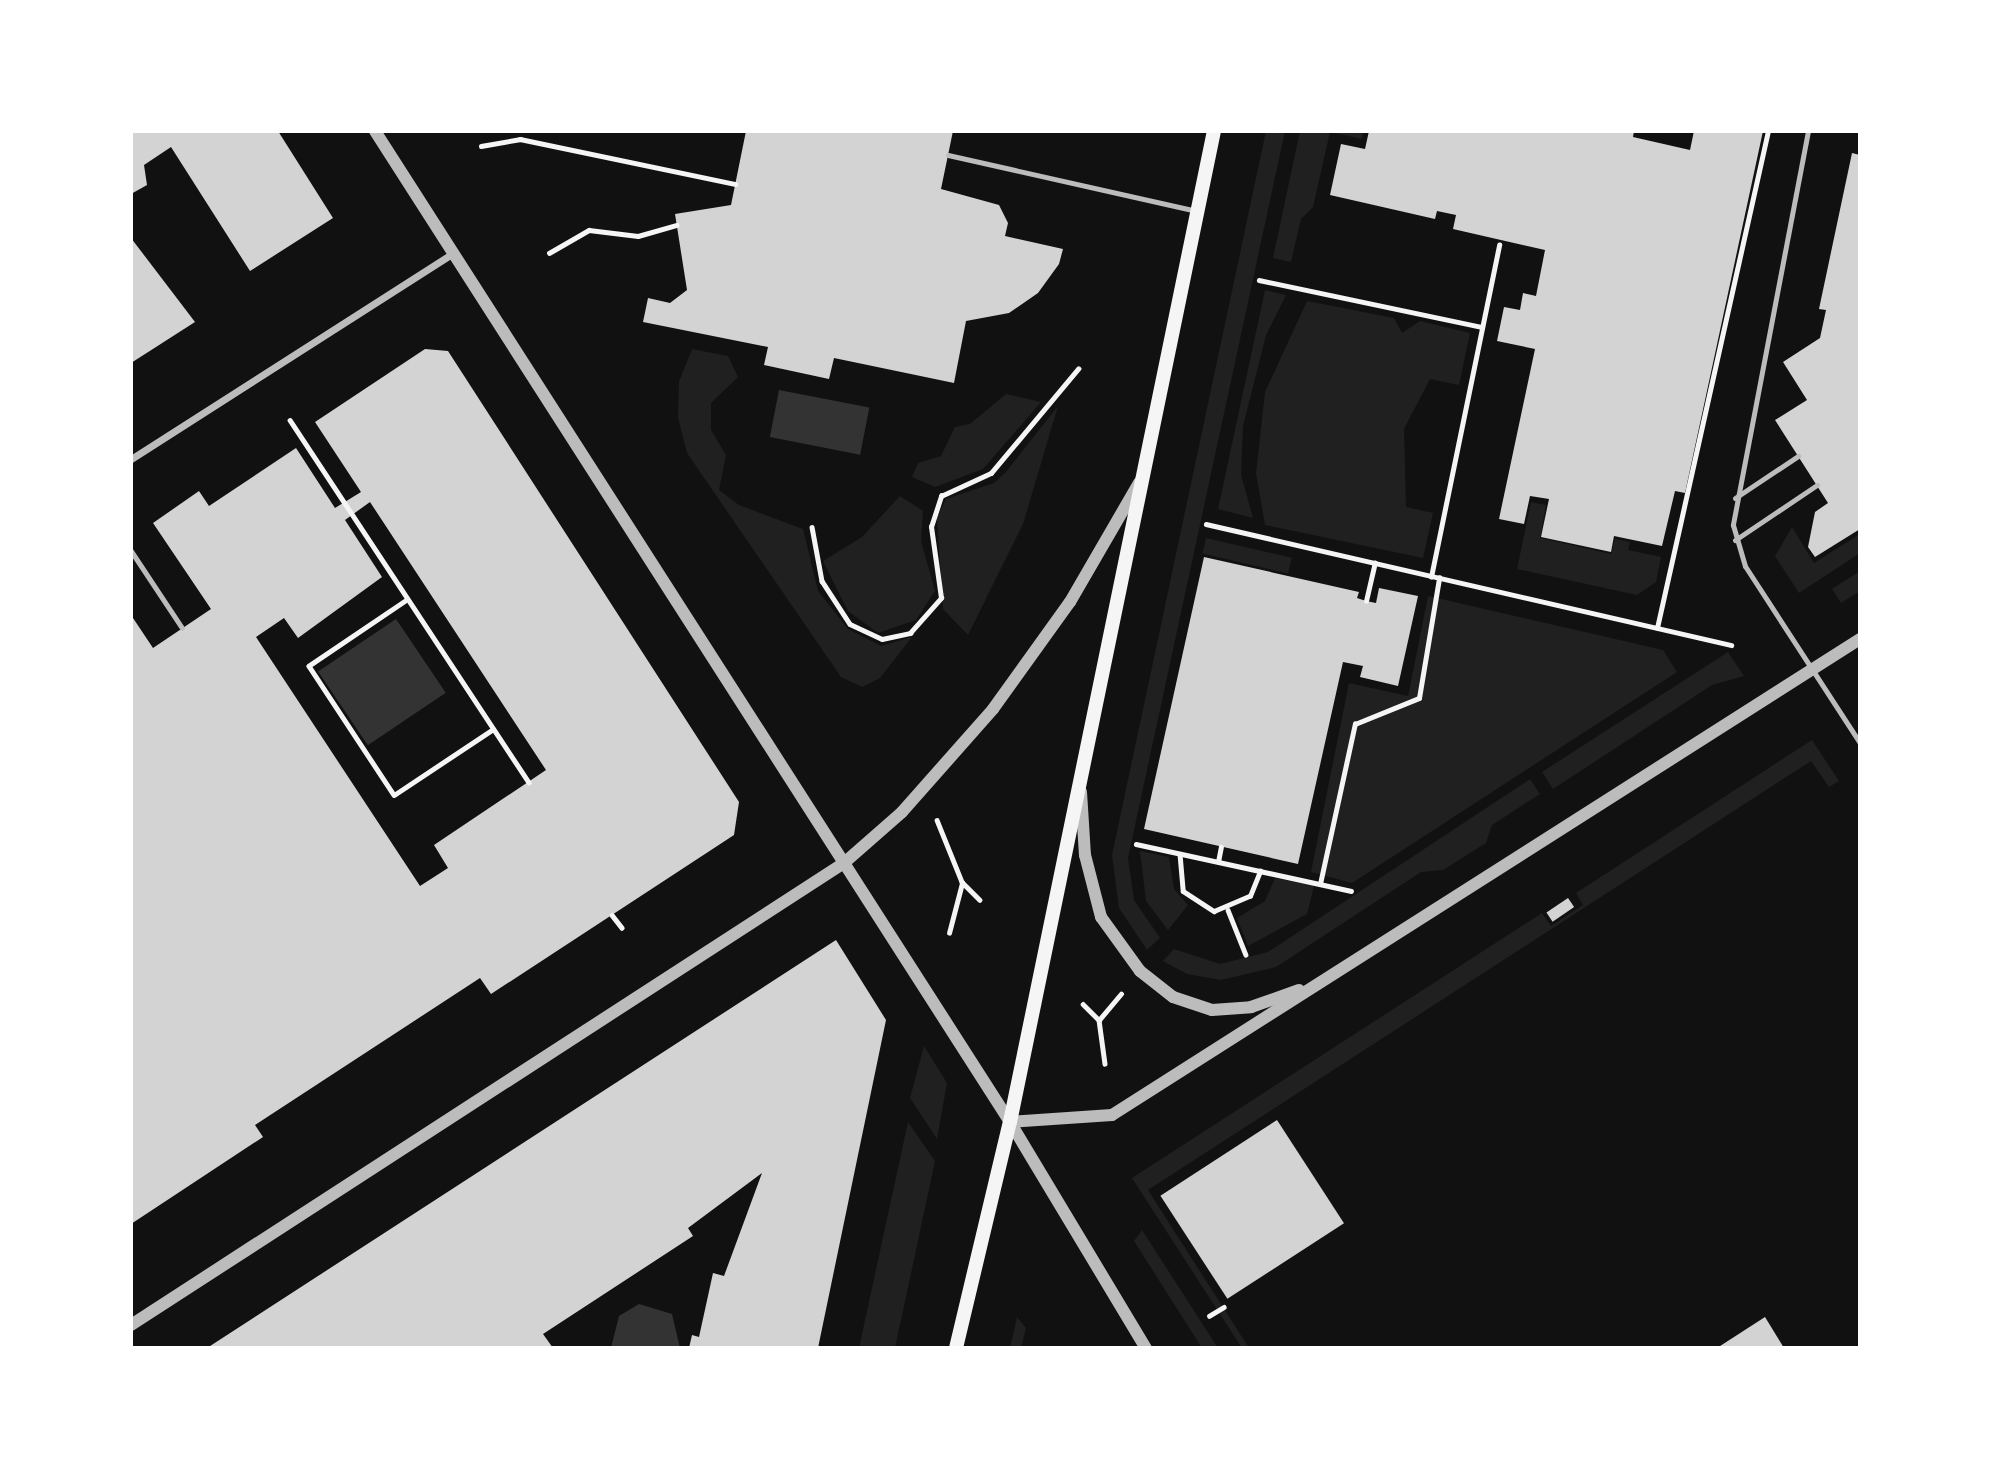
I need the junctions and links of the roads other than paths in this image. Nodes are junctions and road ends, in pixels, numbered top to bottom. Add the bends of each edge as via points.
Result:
1 (375, 131) edge
2 (1214, 131) edge
3 (1808, 131) edge
4 (948, 155) dead end
5 (1198, 211) junction
6 (453, 253) junction
7 (1798, 456) dead end
8 (131, 459) edge
9 (1143, 478) junction
10 (1817, 485) dead end
11 (1735, 498) junction
12 (1735, 540) junction
13 (131, 551) edge
14 (182, 628) dead end
15 (1860, 639) edge
16 (1812, 670) junction
17 (1860, 743) edge
18 (1080, 780) junction
19 (844, 863) junction
20 (1319, 983) junction
21 (1010, 1122) junction
22 (131, 1325) edge
23 (956, 1348) edge
24 (1146, 1348) edge

1 - 6 street
2 - 5 main road
3 - 11 lane
4 - 5 lane
5 - 9 main road
6 - 8 street
6 - 19 street
7 - 11 lane
9 - 18 main road
9 - 19 street via 1070,602 993,709 902,812
10 - 12 lane
11 - 12 lane
12 - 16 lane
13 - 14 lane
15 - 16 street
16 - 17 lane
16 - 20 street
18 - 20 street via 1085,855 1101,917 1140,971 1172,997 1212,1010 1251,1007
18 - 21 main road
19 - 21 street
19 - 22 street
20 - 21 street via 1112,1115
21 - 23 main road
21 - 24 street

